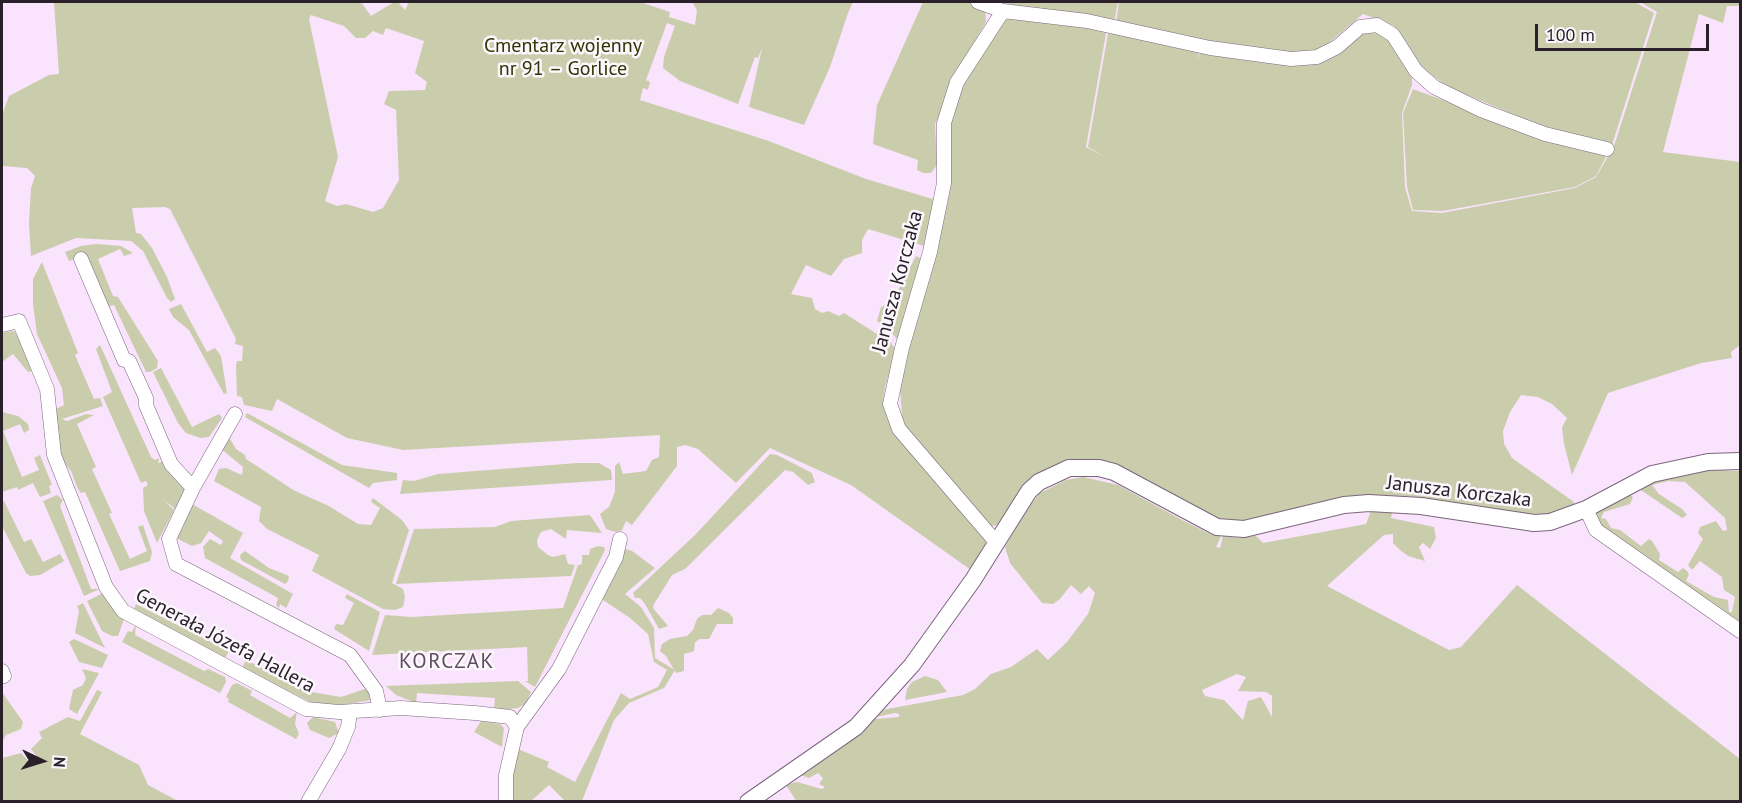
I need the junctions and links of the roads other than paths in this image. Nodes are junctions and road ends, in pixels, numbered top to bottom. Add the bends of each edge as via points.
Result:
1 (978, 2) edge
2 (1003, 10) junction
3 (1607, 149) dead end
4 (81, 259) dead end
5 (2, 325) edge
6 (236, 414) dead end
7 (1740, 461) edge
8 (193, 488) junction
9 (1586, 509) junction
10 (620, 539) dead end
11 (995, 542) junction
12 (1740, 631) edge
13 (380, 710) junction
14 (350, 712) junction
15 (517, 727) junction
16 (308, 801) edge
17 (506, 801) edge
18 (748, 801) edge

1 - 2 street
2 - 3 street via 1087,21 1210,48 1291,59 1317,57 1337,47 1360,27 1377,25 1393,35 1416,71 1434,87 1545,134
2 - 11 street, Janusza Korczaka via 957,82 944,123 944,183 890,404 899,429
4 - 8 street via 124,360 129,361 146,398 171,464
5 - 14 street, Generała Józefa Hallera via 19,321 47,389 54,455 85,538 116,605 306,709
6 - 8 street
7 - 9 street, Janusza Korczaka via 1708,462 1652,474
8 - 13 street via 170,539 176,564 350,654 376,691
9 - 11 street, Janusza Korczaka via 1550,522 1534,523 1369,502 1233,529 1217,526 1114,472 1077,468 1055,473 1029,491
9 - 12 street via 1596,530
10 - 15 street via 616,557 559,669
11 - 18 street, Janusza Korczaka via 974,580 912,665 856,727
13 - 14 street, Generała Józefa Hallera
13 - 15 street, Generała Józefa Hallera via 486,714 510,717
14 - 16 street via 339,749
15 - 17 street via 506,775

